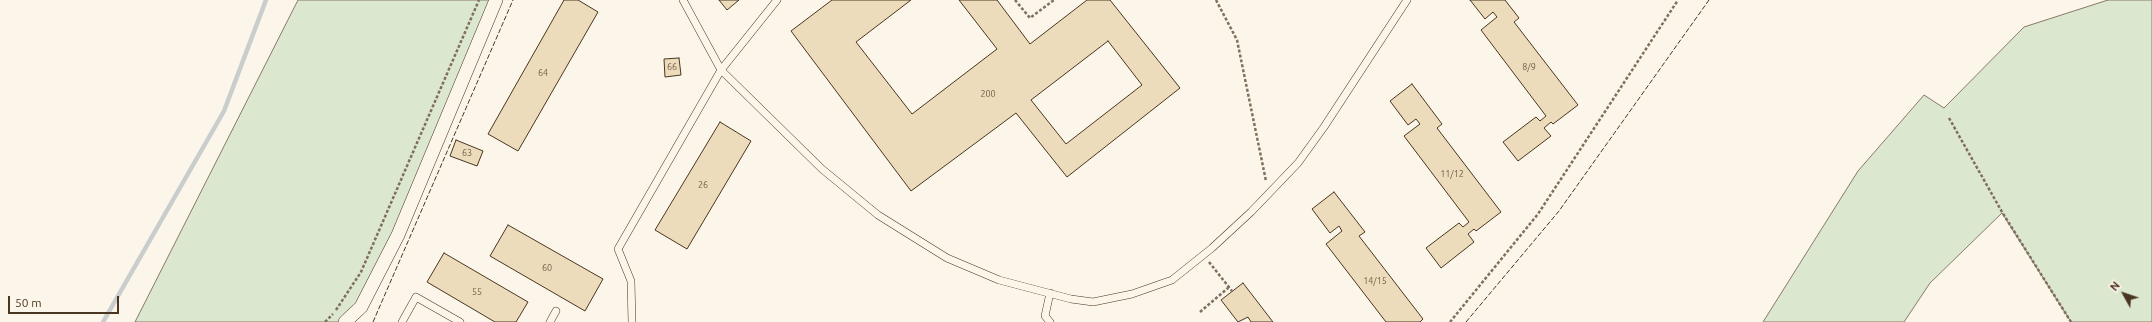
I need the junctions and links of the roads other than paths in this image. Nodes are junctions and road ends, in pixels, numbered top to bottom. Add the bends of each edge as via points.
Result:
1 (496, 0) edge
2 (683, 0) edge
3 (777, 0) edge
4 (1407, 0) edge
5 (721, 70) junction
6 (1050, 293) junction
7 (556, 311) dead end
8 (345, 322) edge
9 (402, 322) edge
10 (460, 322) edge
11 (550, 322) edge
12 (632, 322) edge
13 (1050, 322) edge

1 - 8 street via 398,235 361,307
2 - 5 lane
3 - 5 lane
4 - 6 lane via 1298,163 1251,212 1204,255 1172,280 1132,294 1092,302
5 - 6 lane via 822,169 878,215 947,258 999,280
5 - 12 lane via 618,249 631,281
6 - 13 lane via 1045,316
7 - 11 lane
9 - 10 lane via 416,298

